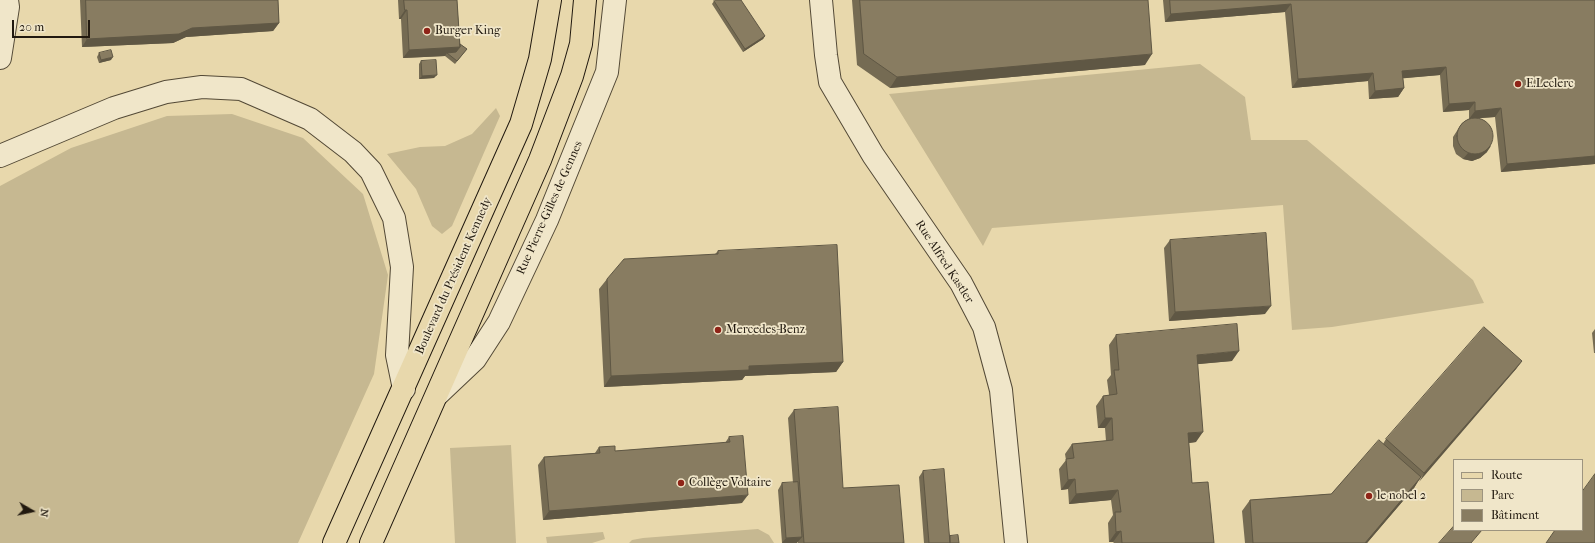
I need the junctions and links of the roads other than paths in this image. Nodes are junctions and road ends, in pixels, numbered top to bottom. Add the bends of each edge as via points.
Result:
1 (7, 0) edge
2 (550, 0) edge
3 (586, 0) edge
4 (615, 0) edge
5 (821, 0) edge
6 (0, 58) edge
7 (0, 156) edge
8 (404, 389) junction
9 (438, 394) junction
10 (334, 543) edge
11 (371, 543) edge
12 (1016, 543) edge

1 - 6 street
2 - 8 main road, Boulevard du Président Kennedy via 540,59 521,124
3 - 9 main road via 581,44 572,76 540,160
4 - 9 street, Rue Pierre-Gilles de Gennes via 607,72 532,254 499,322 475,359
5 - 12 street, Rue Alfred Kastler via 830,82 873,154 961,283 984,327 1001,390
7 - 8 street via 114,108 166,92 202,87 241,90 310,119 353,152 371,171 394,218 402,267 397,355
8 - 10 main road, Boulevard du Président Kennedy
9 - 11 main road

